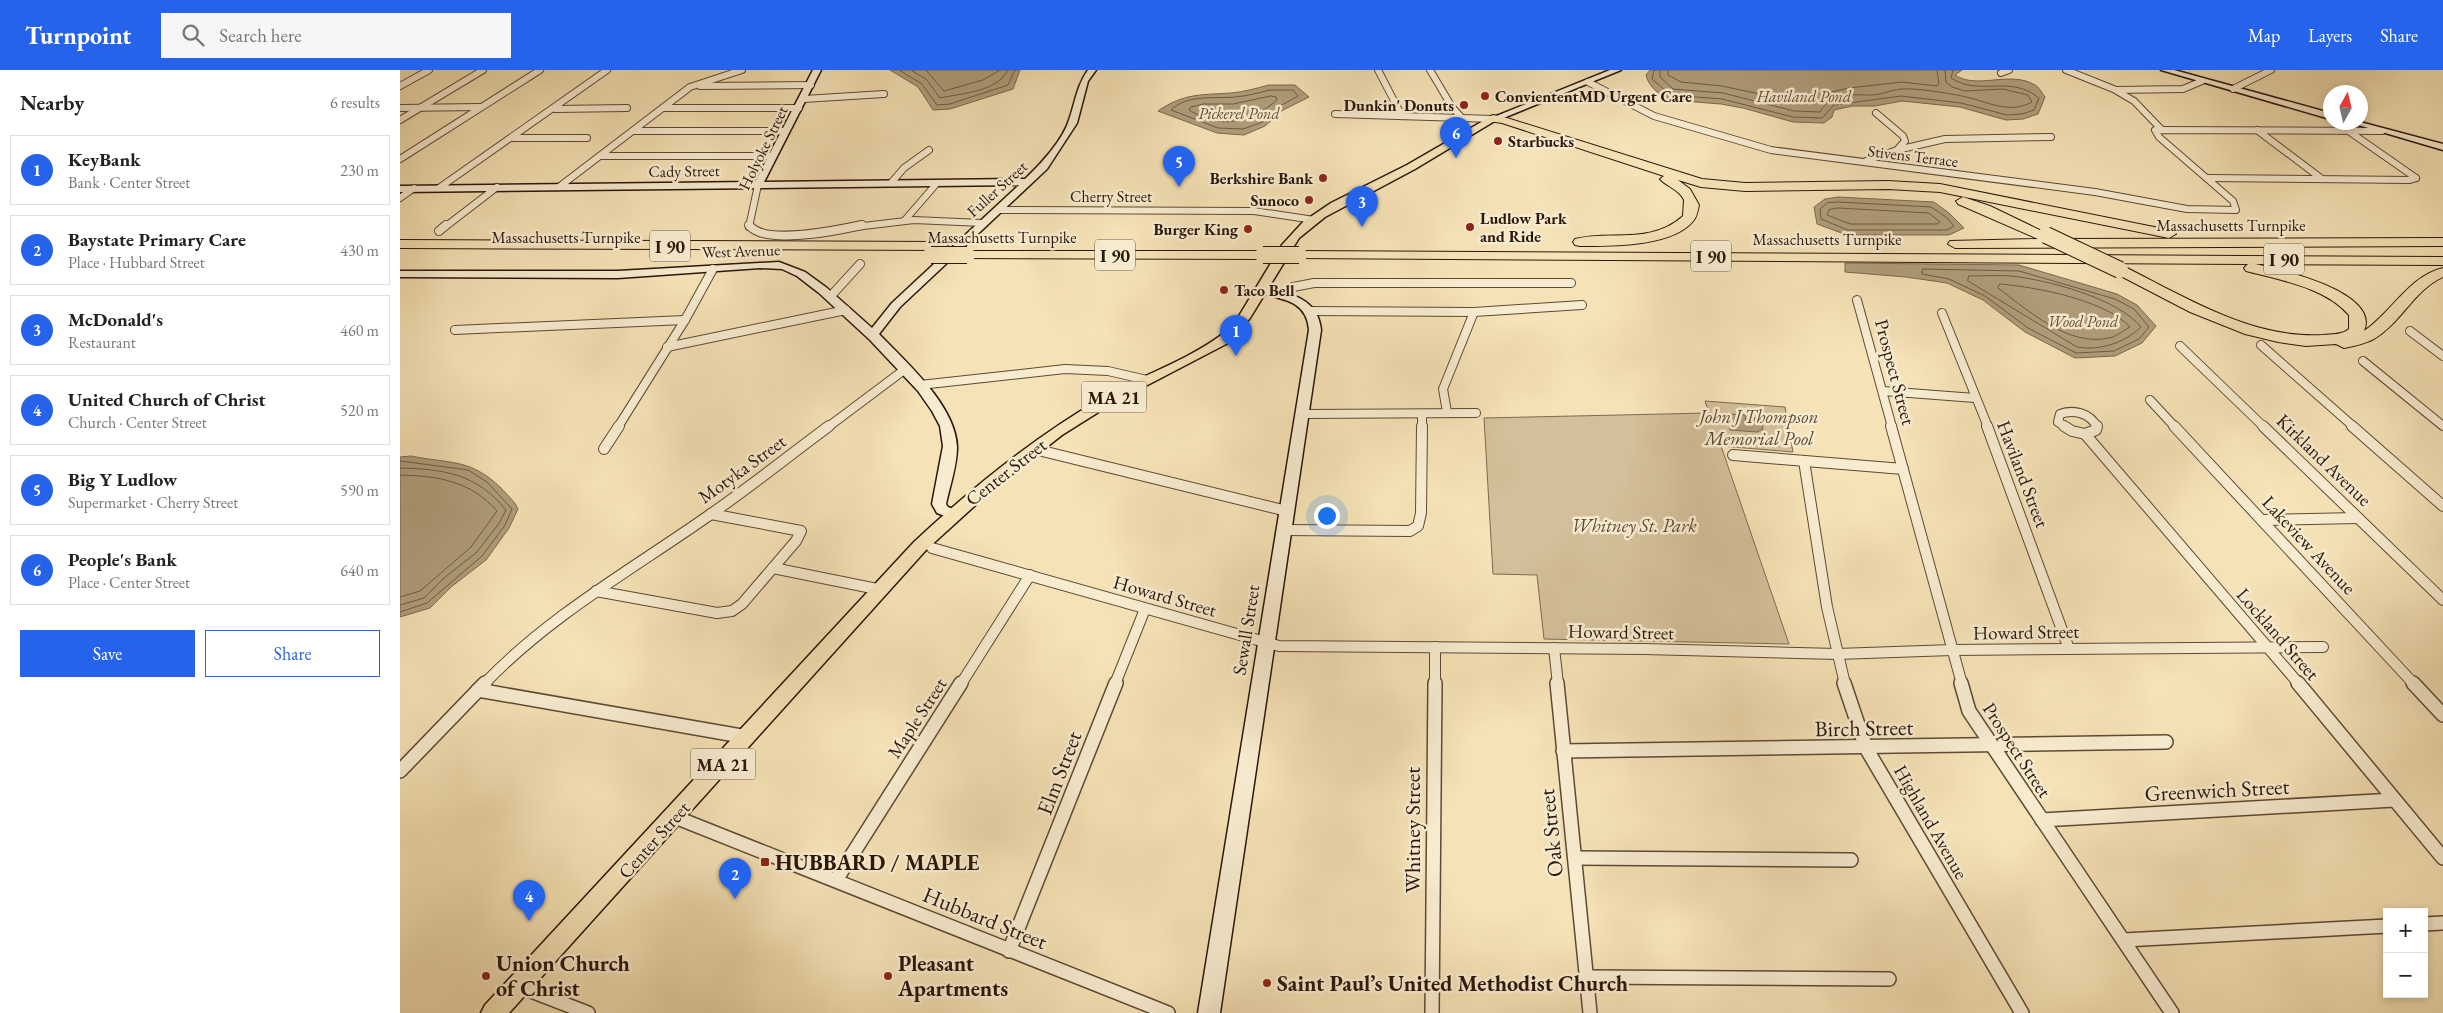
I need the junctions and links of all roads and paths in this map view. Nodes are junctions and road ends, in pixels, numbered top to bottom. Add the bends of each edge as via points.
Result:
1 (429, 70) edge
2 (483, 70) edge
3 (540, 70) edge
4 (608, 70) edge
5 (742, 70) edge
6 (817, 70) edge
7 (1092, 70) edge
8 (1378, 70) edge
9 (1430, 70) edge
10 (1617, 70) edge
11 (2009, 70) edge
12 (2066, 70) edge
13 (2164, 70) edge
14 (2271, 70) edge
15 (2001, 73) dead end
16 (2202, 81) junction
17 (1588, 82) junction
18 (811, 85) junction
19 (400, 86) edge
20 (691, 86) junction
21 (2116, 90) junction
22 (2233, 90) junction
23 (884, 94) dead end
24 (804, 100) junction
25 (481, 107) junction
26 (400, 108) edge
27 (420, 108) junction
28 (627, 108) dead end
29 (664, 108) junction
30 (799, 108) junction
31 (555, 109) junction
32 (1876, 113) dead end
33 (1335, 114) dead end
34 (2323, 114) edge
35 (1402, 116) junction
36 (1460, 116) junction
37 (1492, 119) junction
38 (400, 120) edge
39 (2323, 128) edge
40 (2368, 129) edge
41 (2161, 130) junction
42 (2258, 130) junction
43 (2355, 130) edge
44 (633, 131) junction
45 (786, 131) junction
46 (2050, 137) dead end
47 (513, 138) junction
48 (586, 138) dead end
49 (2443, 147) edge
50 (929, 150) dead end
51 (1897, 150) junction
52 (600, 156) junction
53 (773, 156) junction
54 (400, 160) edge
55 (1860, 163) junction
56 (1650, 172) junction
57 (2207, 178) junction
58 (2322, 179) junction
59 (1029, 182) junction
60 (891, 183) junction
61 (937, 183) junction
62 (758, 185) junction
63 (1874, 185) junction
64 (559, 187) junction
65 (414, 188) junction
66 (439, 188) junction
67 (497, 188) junction
68 (400, 189) edge
69 (400, 198) edge
70 (998, 210) junction
71 (906, 220) junction
72 (1314, 220) junction
73 (982, 223) junction
74 (439, 231) dead end
75 (2043, 235) junction
76 (2368, 242) junction
77 (2443, 242) edge
78 (400, 244) edge
79 (1426, 246) junction
80 (936, 250) junction
81 (1299, 250) junction
82 (400, 256) edge
83 (2443, 261) edge
84 (860, 264) dead end
85 (2119, 267) junction
86 (713, 269) junction
87 (2443, 272) edge
88 (400, 274) edge
89 (1571, 283) dead end
90 (1259, 290) junction
91 (1283, 294) junction
92 (830, 297) junction
93 (1857, 300) dead end
94 (1582, 305) dead end
95 (846, 310) junction
96 (1309, 311) junction
97 (1474, 312) junction
98 (1942, 313) dead end
99 (685, 320) junction
100 (455, 330) dead end
101 (2410, 331) dead end
102 (873, 334) junction
103 (2261, 345) dead end
104 (2180, 346) dead end
105 (667, 347) junction
106 (2443, 356) edge
107 (2363, 361) dead end
108 (904, 370) junction
109 (1147, 380) junction
110 (920, 386) junction
111 (1883, 391) junction
112 (1976, 398) junction
113 (2150, 400) dead end
114 (1446, 412) junction
115 (1476, 413) dead end
116 (1303, 414) junction
117 (1422, 414) junction
118 (2443, 426) edge
119 (2085, 434) dead end
120 (604, 449) dead end
121 (1034, 449) junction
122 (1733, 455) dead end
123 (1804, 461) junction
124 (1903, 469) junction
125 (2443, 506) edge
126 (1287, 511) junction
127 (711, 514) junction
128 (953, 514) junction
129 (2358, 518) junction
130 (2262, 520) junction
131 (1283, 530) junction
132 (932, 548) dead end
133 (773, 568) junction
134 (1030, 575) junction
135 (882, 590) junction
136 (596, 591) junction
137 (2443, 600) edge
138 (1146, 609) junction
139 (1265, 643) junction
140 (1434, 647) junction
141 (2268, 647) junction
142 (2323, 647) dead end
143 (1554, 648) junction
144 (2069, 649) junction
145 (1952, 650) junction
146 (1837, 654) junction
147 (478, 690) junction
148 (2443, 715) edge
149 (747, 737) junction
150 (2166, 742) dead end
151 (1990, 745) junction
152 (1866, 748) junction
153 (1563, 751) junction
154 (400, 771) edge
155 (2394, 800) junction
156 (675, 817) junction
157 (2042, 820) junction
158 (1576, 858) junction
159 (2443, 858) edge
160 (1851, 860) dead end
161 (836, 880) junction
162 (2443, 923) edge
163 (2428, 924) edge
164 (2383, 926) edge
165 (2124, 940) junction
166 (1009, 951) junction
167 (1587, 977) junction
168 (1889, 979) dead end
169 (518, 986) junction
170 (493, 1013) edge
171 (588, 1013) edge
172 (1168, 1013) edge
173 (1209, 1013) edge
174 (1432, 1013) edge
175 (1590, 1013) edge
176 (2022, 1013) edge
177 (2172, 1013) edge

1 - 19 street
2 - 27 street
3 - 25 street
4 - 31 street
5 - 20 street
6 - 18 main road, Holyoke Street
7 - 59 main road, Fuller Street via 1084,81 1073,123 1051,158
8 - 35 street
9 - 36 street
10 - 17 main road, Center Street / MA 21
11 - 15 street
12 - 21 street
13 - 16 main road
14 - 22 street
16 - 21 street via 2182,89
16 - 22 main road
17 - 37 main road, Center Street / MA 21
17 - 55 street, Stivens Terrace via 1654,116 1743,143
18 - 20 street
18 - 24 main road, Holyoke Street
20 - 29 street
21 - 41 street via 2134,101
22 - 34 main road
23 - 24 street
24 - 30 main road, Holyoke Street
25 - 27 street
25 - 54 street
26 - 27 street
27 - 38 street
28 - 31 street
29 - 30 street
29 - 44 street
30 - 45 main road, Holyoke Street
31 - 47 street
32 - 51 street via 1903,136 1905,141
33 - 35 street
35 - 36 street
36 - 37 street
37 - 56 highway
37 - 63 highway via 1707,184 1745,187
37 - 72 main road, Center Street / MA 21
39 - 42 street
40 - 49 main road
41 - 42 street
41 - 57 street via 2154,131
42 - 58 street
43 - 58 street via 2416,178
44 - 45 street
44 - 52 street
45 - 53 main road, Holyoke Street
46 - 51 street via 1945,139
47 - 48 street
47 - 66 street
50 - 60 street via 904,168
51 - 55 street
52 - 53 street
52 - 64 street
53 - 62 main road, Holyoke Street
55 - 57 street, Stivens Terrace via 2095,192 2187,209 2236,210 2233,201
56 - 75 highway via 1725,189 1877,188 1930,192 1985,209
56 - 79 highway via 1683,189 1692,206 1682,224 1660,234 1614,241
57 - 58 street
59 - 61 main road, Cady Street
59 - 70 main road, Fuller Street
60 - 61 main road, Cady Street
60 - 62 main road, Cady Street
61 - 71 street
62 - 64 main road, Cady Street
62 - 71 street, Holyoke Street via 748,227 767,236
63 - 75 highway via 1917,187 1955,195 1989,206
63 - 76 highway via 1913,186 1973,194 2191,237
64 - 67 main road, Cady Street
65 - 66 main road, Cady Street
65 - 68 main road, Cady Street
65 - 69 street
66 - 67 main road, Cady Street
67 - 74 street
70 - 72 street, Cherry Street via 1248,210
70 - 73 main road, Fuller Street
71 - 73 street
72 - 90 main road, Center Street / MA 21 via 1285,248
73 - 102 main road, Fuller Street via 896,304
75 - 85 highway, bridge
76 - 77 highway, Massachusetts Turnpike / I 90
76 - 79 highway, Massachusetts Turnpike / I 90
78 - 80 highway, Massachusetts Turnpike / I 90
79 - 81 highway, Massachusetts Turnpike / I 90
80 - 81 highway, Massachusetts Turnpike / I 90, bridge
80 - 82 highway, Massachusetts Turnpike / I 90
81 - 85 highway, Massachusetts Turnpike / I 90
83 - 85 highway, Massachusetts Turnpike / I 90
84 - 92 street
85 - 85 highway via 2227,264 2283,275 2334,296 2349,307 2359,323 2350,337 2326,341 2269,336 2230,323
85 - 87 highway via 2238,328 2280,341 2324,345 2349,343 2377,331 2417,288
86 - 88 main road, West Avenue via 610,274
86 - 92 main road, West Avenue via 787,267
86 - 99 street
89 - 91 street via 1314,283 1293,287
90 - 91 main road
90 - 109 main road, Center Street / MA 21 via 1241,321 1225,339
91 - 96 main road
92 - 95 main road, West Avenue
93 - 111 street, Prospect Street
94 - 97 street
95 - 102 main road, West Avenue
95 - 105 street
96 - 97 street
96 - 116 main road, Sewall Street via 1316,322
97 - 114 street via 1443,389
98 - 112 street, Haviland Street
99 - 100 street
99 - 105 street
101 - 106 street
102 - 108 main road, West Avenue
103 - 125 street
104 - 129 street, Kirkland Avenue
105 - 120 street
107 - 118 street
108 - 110 main road, West Avenue
108 - 127 street, Motyka Street
109 - 110 street via 1082,369
109 - 121 main road, Center Street / MA 21 via 1080,416
110 - 128 main road, West Avenue via 946,425 951,453 939,504 942,510
111 - 112 street
111 - 124 street, Prospect Street
112 - 144 street, Haviland Street
113 - 130 street, Lakeview Avenue
114 - 115 street
114 - 117 street
116 - 117 street
116 - 126 main road, Sewall Street
117 - 131 street via 1421,513 1418,526 1410,531
119 - 141 street, Lockland Street
121 - 126 street
121 - 128 main road, Center Street / MA 21
122 - 123 street
123 - 124 street
123 - 146 street, Highland Avenue
124 - 145 street, Prospect Street
126 - 131 main road, Sewall Street
127 - 133 street via 799,529 801,531
127 - 136 street, Motyka Street
128 - 135 main road, Center Street / MA 21
129 - 130 street
129 - 137 street, Kirkland Avenue
130 - 148 street, Lakeview Avenue
131 - 139 main road, Sewall Street
132 - 134 street, Howard Street
133 - 135 street
133 - 136 street via 732,611 717,612
134 - 138 street, Howard Street
134 - 161 street, Maple Street
135 - 149 main road, Center Street / MA 21
136 - 147 street, Motyka Street via 530,640
138 - 139 street, Howard Street
138 - 166 street, Elm Street
139 - 140 street, Howard Street via 1279,646
139 - 173 main road, Sewall Street
140 - 143 street, Howard Street
140 - 174 street, Whitney Street
141 - 142 street, Howard Street
141 - 144 street, Howard Street
141 - 155 street, Lockland Street
143 - 146 street, Howard Street
143 - 153 street, Oak Street
144 - 145 street, Howard Street
145 - 146 street, Howard Street
145 - 151 street, Prospect Street via 1969,712
146 - 152 street, Highland Avenue via 1851,711
147 - 149 street
147 - 154 street, Motyka Street
149 - 156 main road, Center Street / MA 21
150 - 151 street, Birch Street
151 - 152 street, Birch Street
151 - 157 street, Prospect Street
152 - 153 street, Birch Street
152 - 176 street, Highland Avenue
153 - 158 street, Oak Street
155 - 157 street, Greenwich Street
155 - 159 street, Lockland Street
156 - 161 street, Hubbard Street
156 - 169 main road, Center Street / MA 21
157 - 165 street, Prospect Street
158 - 160 street
158 - 167 street, Oak Street
161 - 166 street, Hubbard Street
162 - 163 street
164 - 165 street
165 - 177 street, Prospect Street
166 - 172 street, Hubbard Street
167 - 168 street
167 - 175 street, Oak Street
169 - 170 main road, Center Street / MA 21
169 - 171 street

